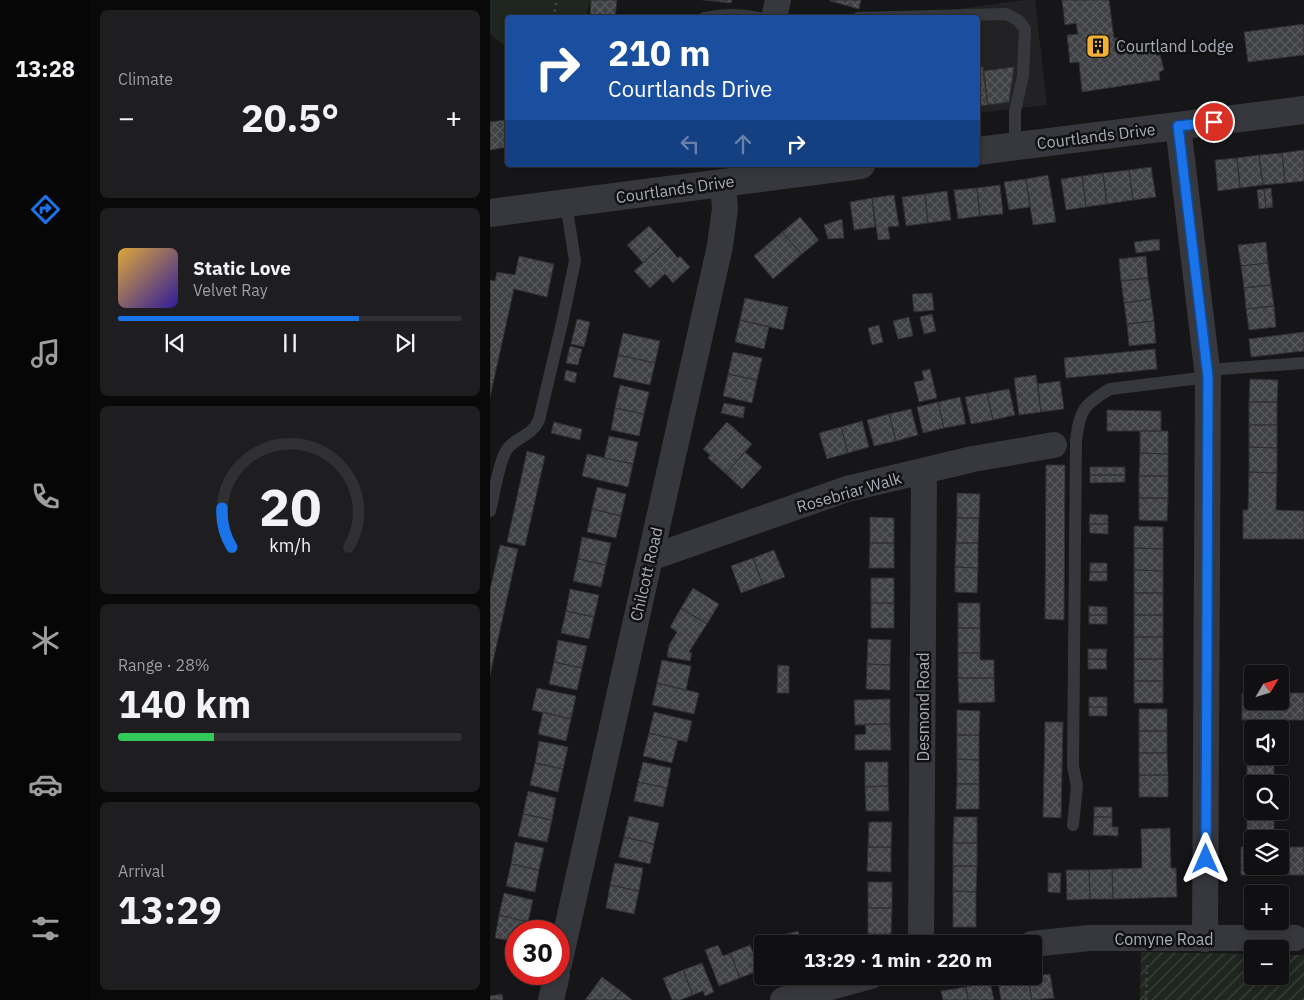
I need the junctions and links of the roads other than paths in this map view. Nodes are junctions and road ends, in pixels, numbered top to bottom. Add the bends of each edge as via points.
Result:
1 (778, 0) edge
2 (775, 15) edge
3 (969, 15) edge
4 (1304, 110) edge
5 (1178, 126) junction
6 (1015, 146) junction
7 (980, 151) edge
8 (826, 167) edge
9 (756, 171) edge
10 (723, 183) junction
11 (566, 203) junction
12 (490, 213) edge
13 (1304, 363) edge
14 (1208, 374) junction
15 (1054, 445) dead end
16 (924, 471) junction
17 (490, 511) edge
18 (650, 558) junction
19 (1073, 825) dead end
20 (569, 920) edge
21 (921, 935) edge
22 (1295, 938) dead end
23 (1205, 939) junction
24 (1042, 943) edge
25 (554, 985) edge
26 (838, 985) edge
27 (551, 1000) edge
28 (783, 1000) edge

1 - 2 street
3 - 6 lane via 1006,14 1018,20 1025,29 1023,76 1015,110
4 - 5 street, Courtlands Drive
5 - 6 street, Courtlands Drive
5 - 14 street
6 - 7 street, Courtlands Drive
8 - 9 street, Courtlands Drive
9 - 10 street, Courtlands Drive
10 - 11 street, Courtlands Drive
10 - 18 street, Chilcott Road via 725,209 721,239
11 - 12 street, Courtlands Drive
11 - 17 lane via 574,261 539,420 535,429 508,447 503,456
13 - 14 lane
14 - 19 lane via 1110,389 1086,407 1079,419 1076,440 1073,756 1077,786
14 - 23 street
15 - 16 street, Rosebriar Walk
16 - 18 street, Rosebriar Walk via 847,489
16 - 21 street, Desmond Road
18 - 20 street, Chilcott Road
22 - 23 street, Comyne Road
23 - 24 street, Comyne Road via 1089,938
25 - 27 street
26 - 28 street

